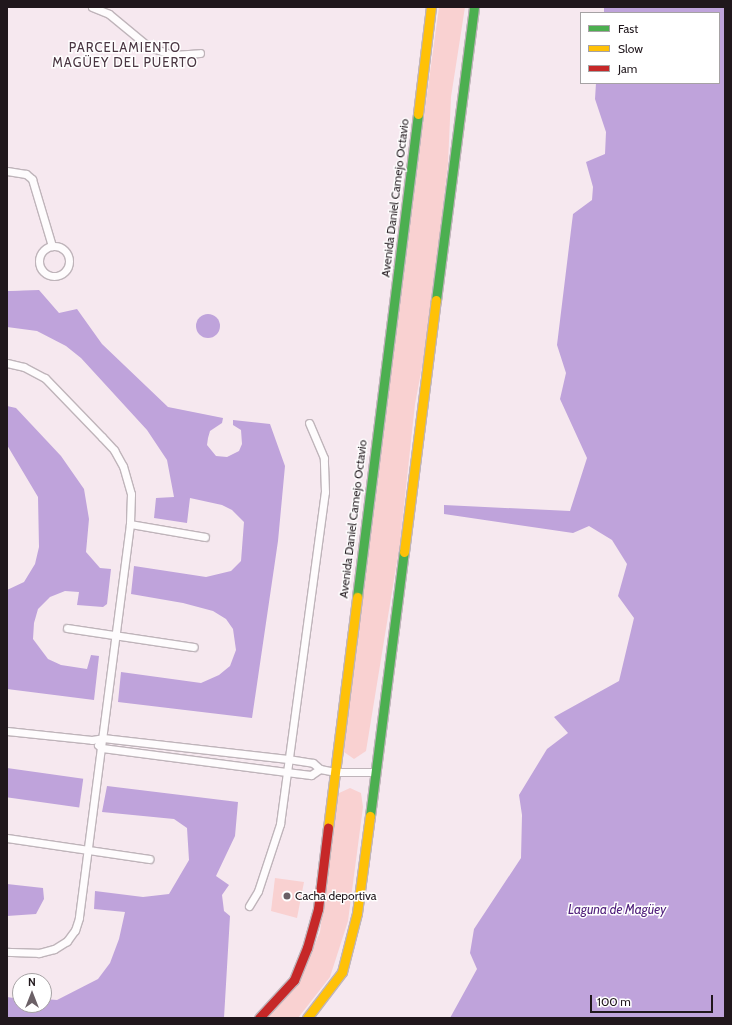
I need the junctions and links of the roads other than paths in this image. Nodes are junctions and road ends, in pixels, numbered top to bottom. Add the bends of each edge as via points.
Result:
1 (92, 7) edge
2 (431, 7) edge
3 (474, 7) edge
4 (200, 53) dead end
5 (7, 170) edge
6 (52, 246) junction
7 (7, 363) edge
8 (309, 423) dead end
9 (130, 524) junction
10 (205, 537) dead end
11 (67, 628) dead end
12 (114, 635) junction
13 (194, 647) dead end
14 (7, 731) edge
15 (103, 738) junction
16 (92, 740) junction
17 (102, 748) junction
18 (288, 759) junction
19 (320, 769) junction
20 (286, 772) junction
21 (335, 772) junction
22 (376, 772) junction
23 (7, 838) edge
24 (90, 851) junction
25 (149, 859) dead end
26 (249, 906) dead end
27 (7, 952) edge
28 (259, 1018) edge
29 (307, 1018) edge

1 - 4 street via 109,14 149,47 173,55
2 - 21 main road, Avenida Daniel Camejo Octavio
3 - 22 main road
5 - 6 street via 26,174 32,179
6 - 6 street via 40,255 40,265 46,273 55,276 64,272 70,259 65,250
7 - 9 street via 24,367 45,378 114,450 129,481
8 - 18 street via 324,458 325,492
9 - 10 street
9 - 12 street
11 - 12 street
12 - 13 street
12 - 15 street
14 - 16 street
15 - 16 street
15 - 17 street
15 - 18 street
16 - 17 street
17 - 20 street
17 - 24 street
18 - 19 street via 313,763
18 - 20 street
19 - 20 street via 311,775
19 - 21 street
20 - 26 street via 280,824 258,892
21 - 22 street
21 - 28 main road, Avenida Daniel Camejo Octavio via 318,909 308,948 294,980
22 - 29 main road via 358,913 342,972
23 - 24 street
24 - 25 street
24 - 27 street via 80,918 67,941 54,949 39,953

